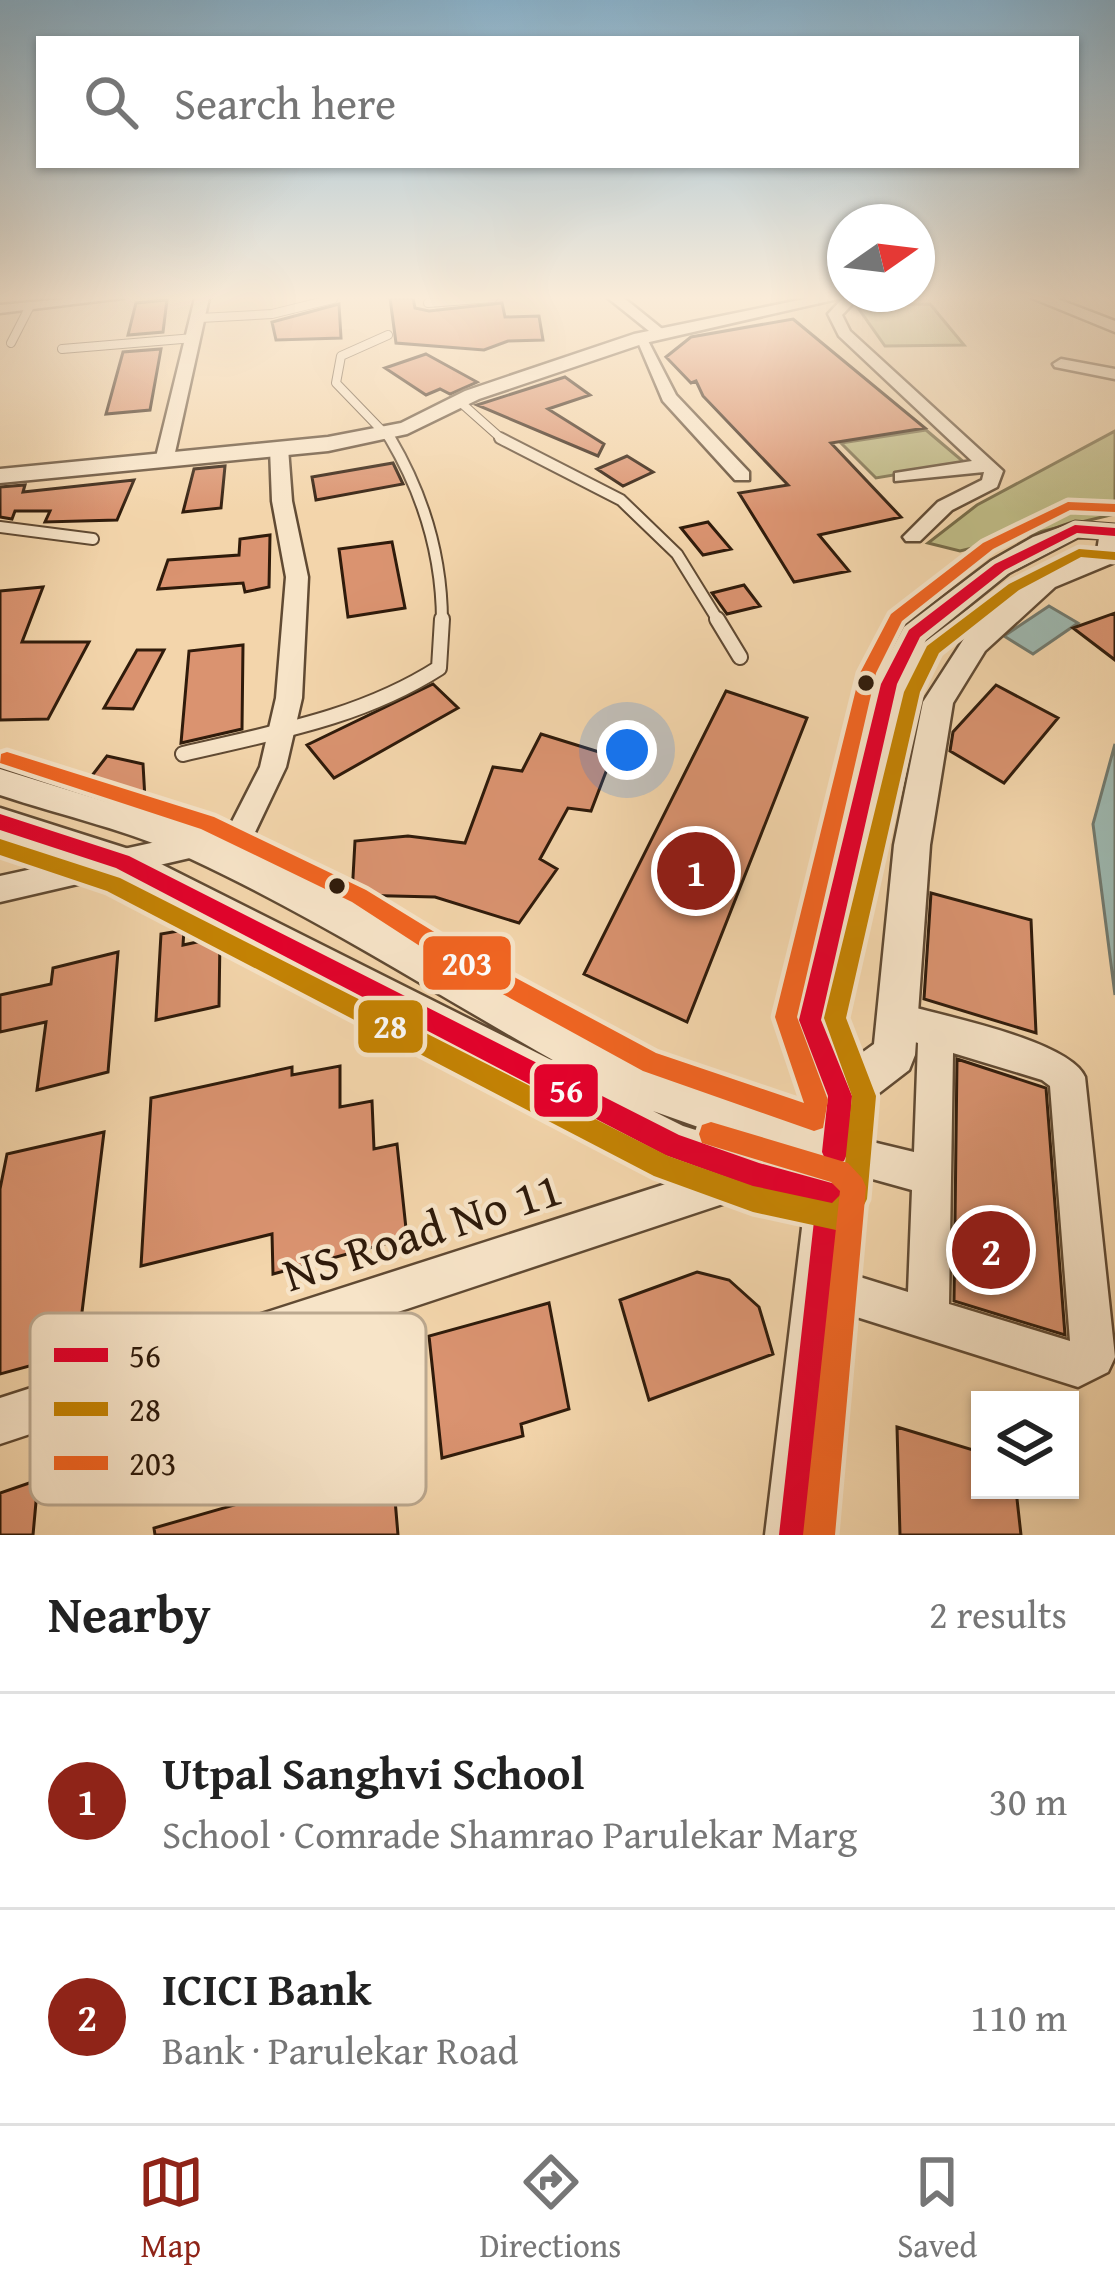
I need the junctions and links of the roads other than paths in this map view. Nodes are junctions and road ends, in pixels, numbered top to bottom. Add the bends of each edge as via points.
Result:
1 (187, 370) edge
2 (338, 370) edge
3 (550, 370) edge
4 (661, 370) edge
5 (885, 370) edge
6 (459, 401) junction
7 (387, 432) junction
8 (279, 448) junction
9 (166, 457) junction
10 (989, 464) junction
11 (0, 476) edge
12 (742, 476) dead end
13 (902, 476) dead end
14 (0, 527) edge
15 (913, 537) dead end
16 (93, 539) dead end
17 (1112, 540) edge
18 (740, 657) dead end
19 (281, 729) junction
20 (182, 754) dead end
21 (0, 782) edge
22 (0, 822) edge
23 (212, 852) junction
24 (122, 862) junction
25 (0, 889) edge
26 (897, 1020) junction
27 (936, 1032) junction
28 (840, 1096) junction
29 (762, 1127) junction
30 (859, 1169) junction
31 (758, 1176) junction
32 (932, 1176) junction
33 (821, 1286) junction
34 (334, 1313) edge
35 (928, 1318) junction
36 (30, 1411) edge
37 (0, 1421) edge
38 (795, 1535) edge

1 - 9 street
2 - 7 lane via 336,383
3 - 6 street
4 - 12 street via 669,397
5 - 10 street
6 - 7 street
6 - 18 lane via 512,447 621,500 677,554
7 - 8 street
7 - 19 lane via 418,496 440,585 439,668 415,686
8 - 9 street
8 - 19 street via 297,577
9 - 11 street
10 - 13 street
10 - 15 street via 990,483 945,506
14 - 16 lane
17 - 26 street via 1046,581 974,644 938,702 911,844
17 - 28 street via 1075,530 1042,542 914,634 889,684 810,1020
19 - 20 lane
19 - 23 street via 273,767
21 - 23 street
22 - 24 street
23 - 24 street
23 - 29 street via 349,918 640,1085
24 - 25 street
24 - 31 street via 674,1146
26 - 27 street
26 - 28 street via 894,1055
27 - 32 street
27 - 35 street via 1052,1065 1067,1077 1094,1351 1078,1365
28 - 30 street
29 - 30 street
29 - 31 street
30 - 31 street
30 - 32 street
30 - 33 street
31 - 34 street, NS Road No 11
32 - 35 street
33 - 35 street
33 - 38 street
36 - 37 street, NS Road No 11

